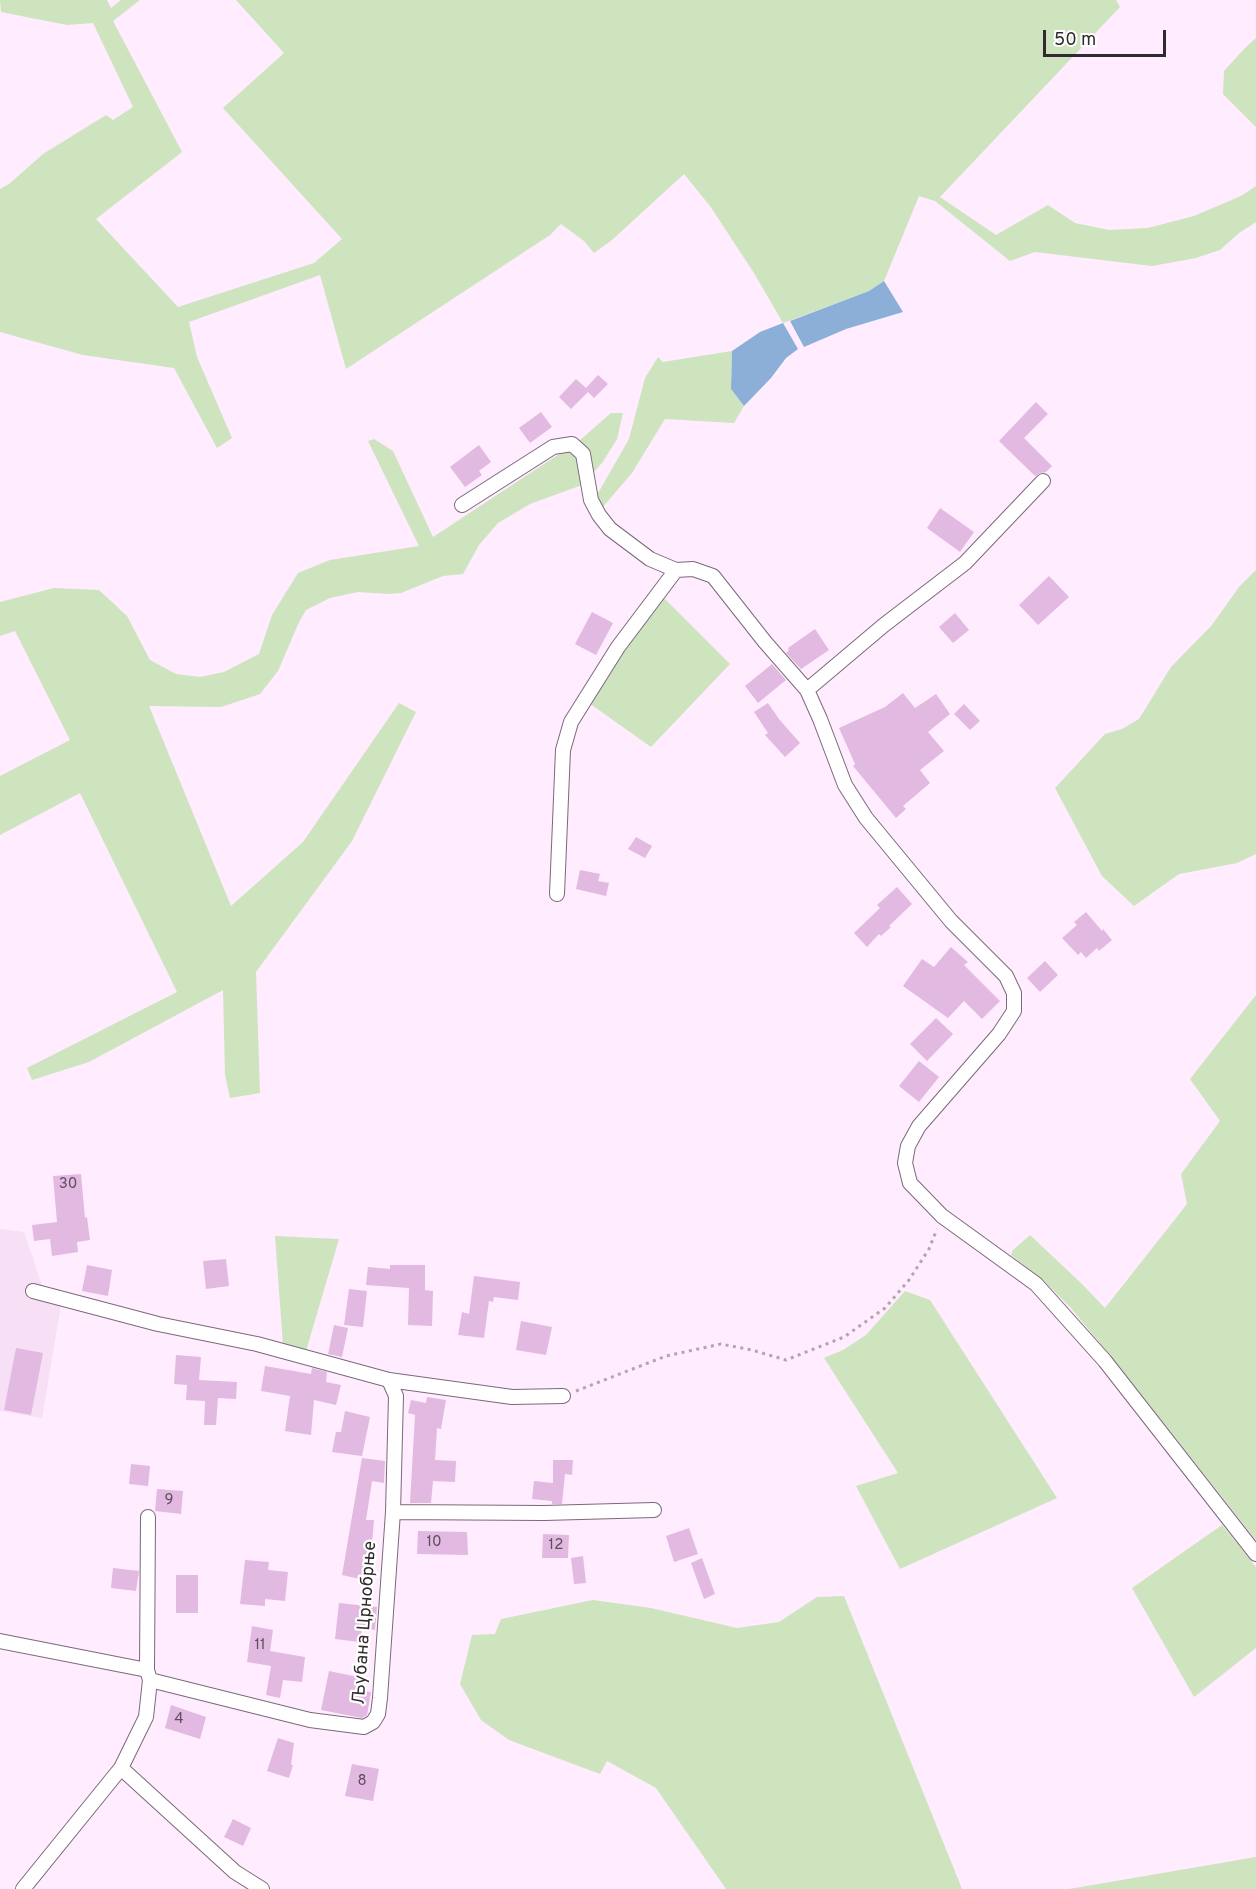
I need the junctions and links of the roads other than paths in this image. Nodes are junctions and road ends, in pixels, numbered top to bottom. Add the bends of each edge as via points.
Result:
1 (1043, 481) dead end
2 (462, 505) dead end
3 (676, 570) junction
4 (807, 690) junction
5 (557, 894) dead end
6 (33, 1291) dead end
7 (389, 1380) junction
8 (562, 1396) road end
9 (654, 1510) dead end
10 (393, 1512) junction
11 (148, 1517) dead end
12 (1256, 1554) edge
13 (0, 1641) edge
14 (148, 1675) junction
15 (121, 1768) junction
16 (23, 1889) edge
17 (262, 1889) edge

1 - 4 street via 965,563
2 - 3 street via 553,447 572,444 583,454 591,500 598,515 650,559
3 - 4 street via 693,569 713,576
3 - 5 street via 618,647 571,722 563,750
4 - 12 street via 844,784 866,818 951,921 1006,976 1014,993 1014,1011 999,1035 919,1126 908,1146 905,1163 910,1183 942,1216 1036,1284 1105,1361
6 - 7 street
7 - 8 street via 512,1397
7 - 10 street, Љубана Црнобрње via 396,1396
9 - 10 street
10 - 14 street, Љубана Црнобрње via 380,1698 373,1722 364,1727 310,1720
11 - 14 street
13 - 14 street, Љубана Црнобрње
14 - 15 street via 146,1717
15 - 16 street
15 - 17 street via 235,1872

